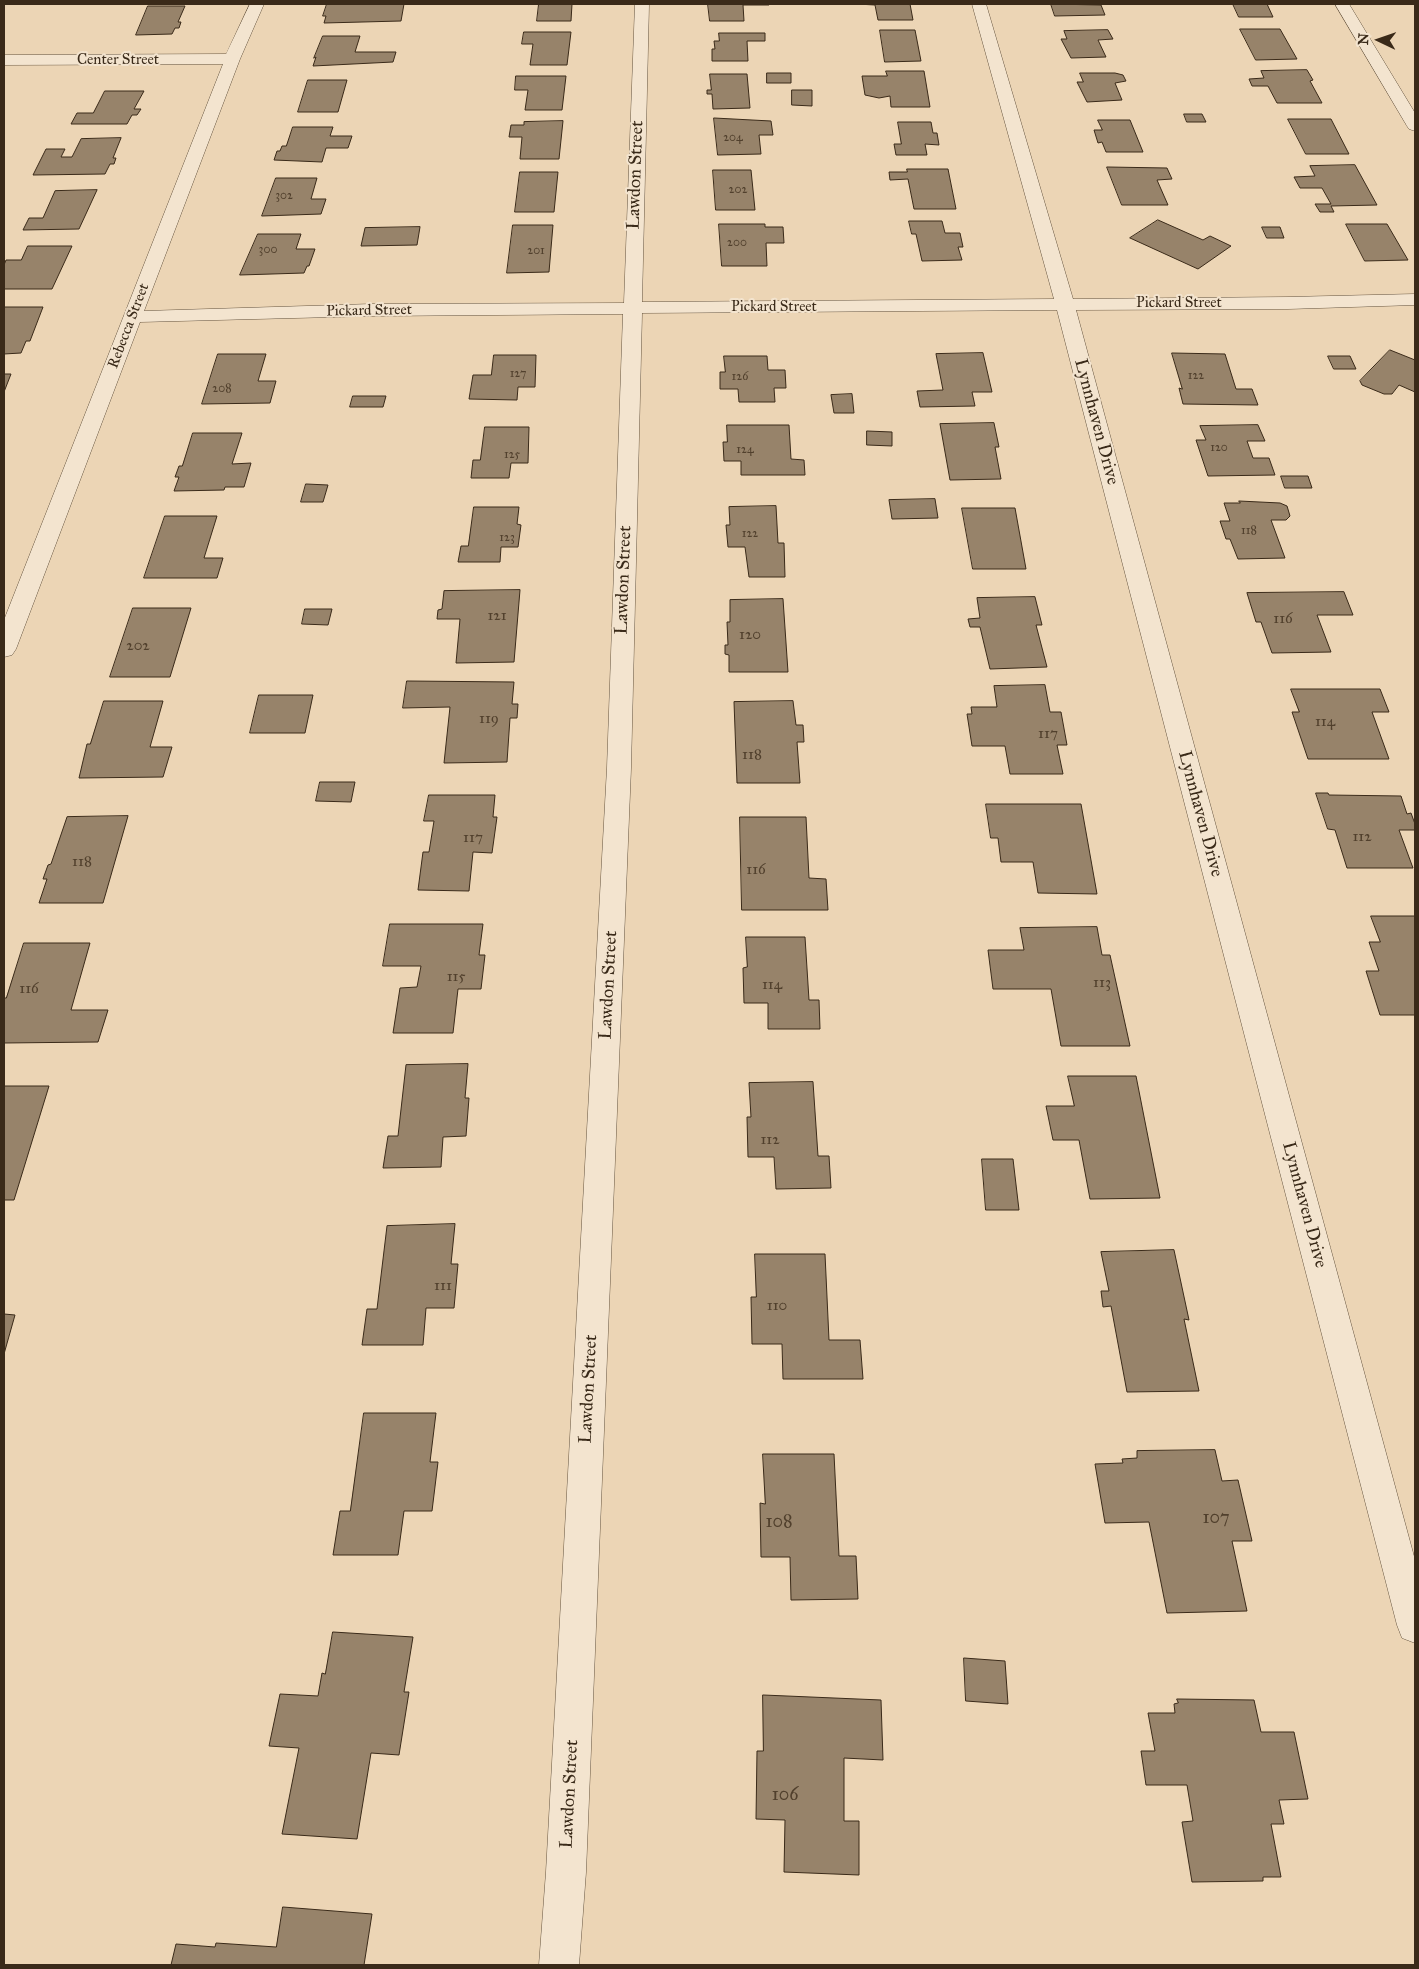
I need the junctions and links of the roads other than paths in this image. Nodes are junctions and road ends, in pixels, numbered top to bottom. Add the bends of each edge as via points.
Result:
1 (257, 4) edge
2 (642, 4) edge
3 (979, 4) edge
4 (1342, 4) edge
5 (232, 59) junction
6 (4, 60) edge
7 (1415, 126) edge
8 (1415, 299) edge
9 (1064, 304) junction
10 (631, 308) junction
11 (132, 316) junction
12 (4, 649) edge
13 (1415, 1625) edge
14 (559, 1965) edge

1 - 5 street, Rebecca Street
2 - 10 street, Lawdon Street
3 - 9 street, Lynnhaven Drive
4 - 7 street
5 - 6 street, Center Street
5 - 11 street, Rebecca Street
8 - 9 street, Pickard Street
9 - 10 street, Pickard Street
9 - 13 street, Lynnhaven Drive
10 - 11 street, Pickard Street
10 - 14 street, Lawdon Street via 619,768
11 - 12 street, Rebecca Street

